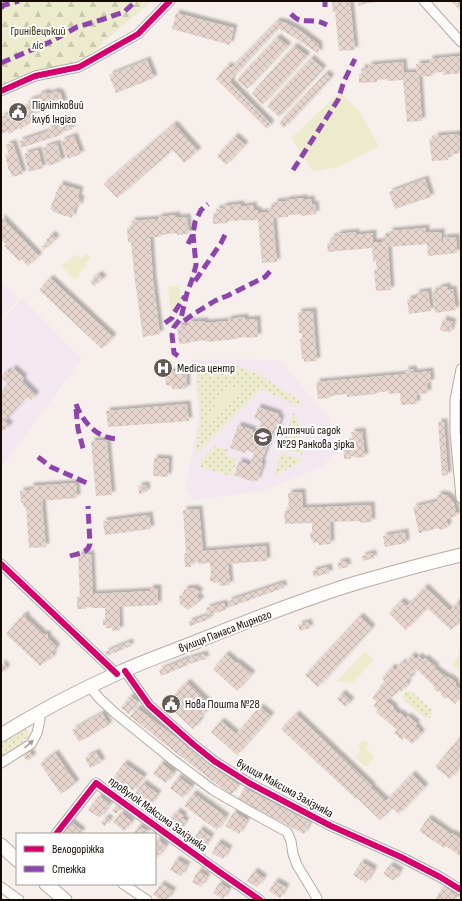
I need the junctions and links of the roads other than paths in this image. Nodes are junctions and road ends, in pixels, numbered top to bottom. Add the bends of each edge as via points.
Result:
1 (170, 1) edge
2 (424, 1) edge
3 (461, 42) edge
4 (1, 91) edge
5 (461, 369) edge
6 (461, 498) edge
7 (461, 555) edge
8 (1, 564) edge
9 (121, 672) junction
10 (90, 687) junction
11 (38, 713) junction
12 (1, 734) edge
13 (1, 762) edge
14 (57, 833) edge
15 (1, 846) edge
16 (16, 859) edge
17 (47, 885) edge
18 (124, 885) edge
19 (1, 887) edge
20 (461, 890) edge
21 (17, 899) edge
22 (65, 900) edge
23 (147, 900) edge
24 (260, 900) edge
25 (316, 900) edge

1 - 4 street via 138,34 79,67 35,76
2 - 3 street
5 - 6 street via 455,400 455,432
7 - 9 main road, вулиця Панаса Мирного via 418,565 313,597
8 - 9 street, вулиця Максима Залізняка
9 - 10 main road, вулиця Панаса Мирного
9 - 20 street, вулиця Максима Залізняка via 149,705 214,761 249,783 331,826 401,857
10 - 11 main road, вулиця Панаса Мирного
10 - 25 street via 121,718 213,790 287,832 297,865
11 - 12 main road, вулиця Панаса Мирного
13 -> 11 street via 31,744 40,720
14 - 24 street, провулок Максима Залізняка via 96,783
15 - 16 main road
17 - 22 main road
18 - 23 street
19 - 21 street

